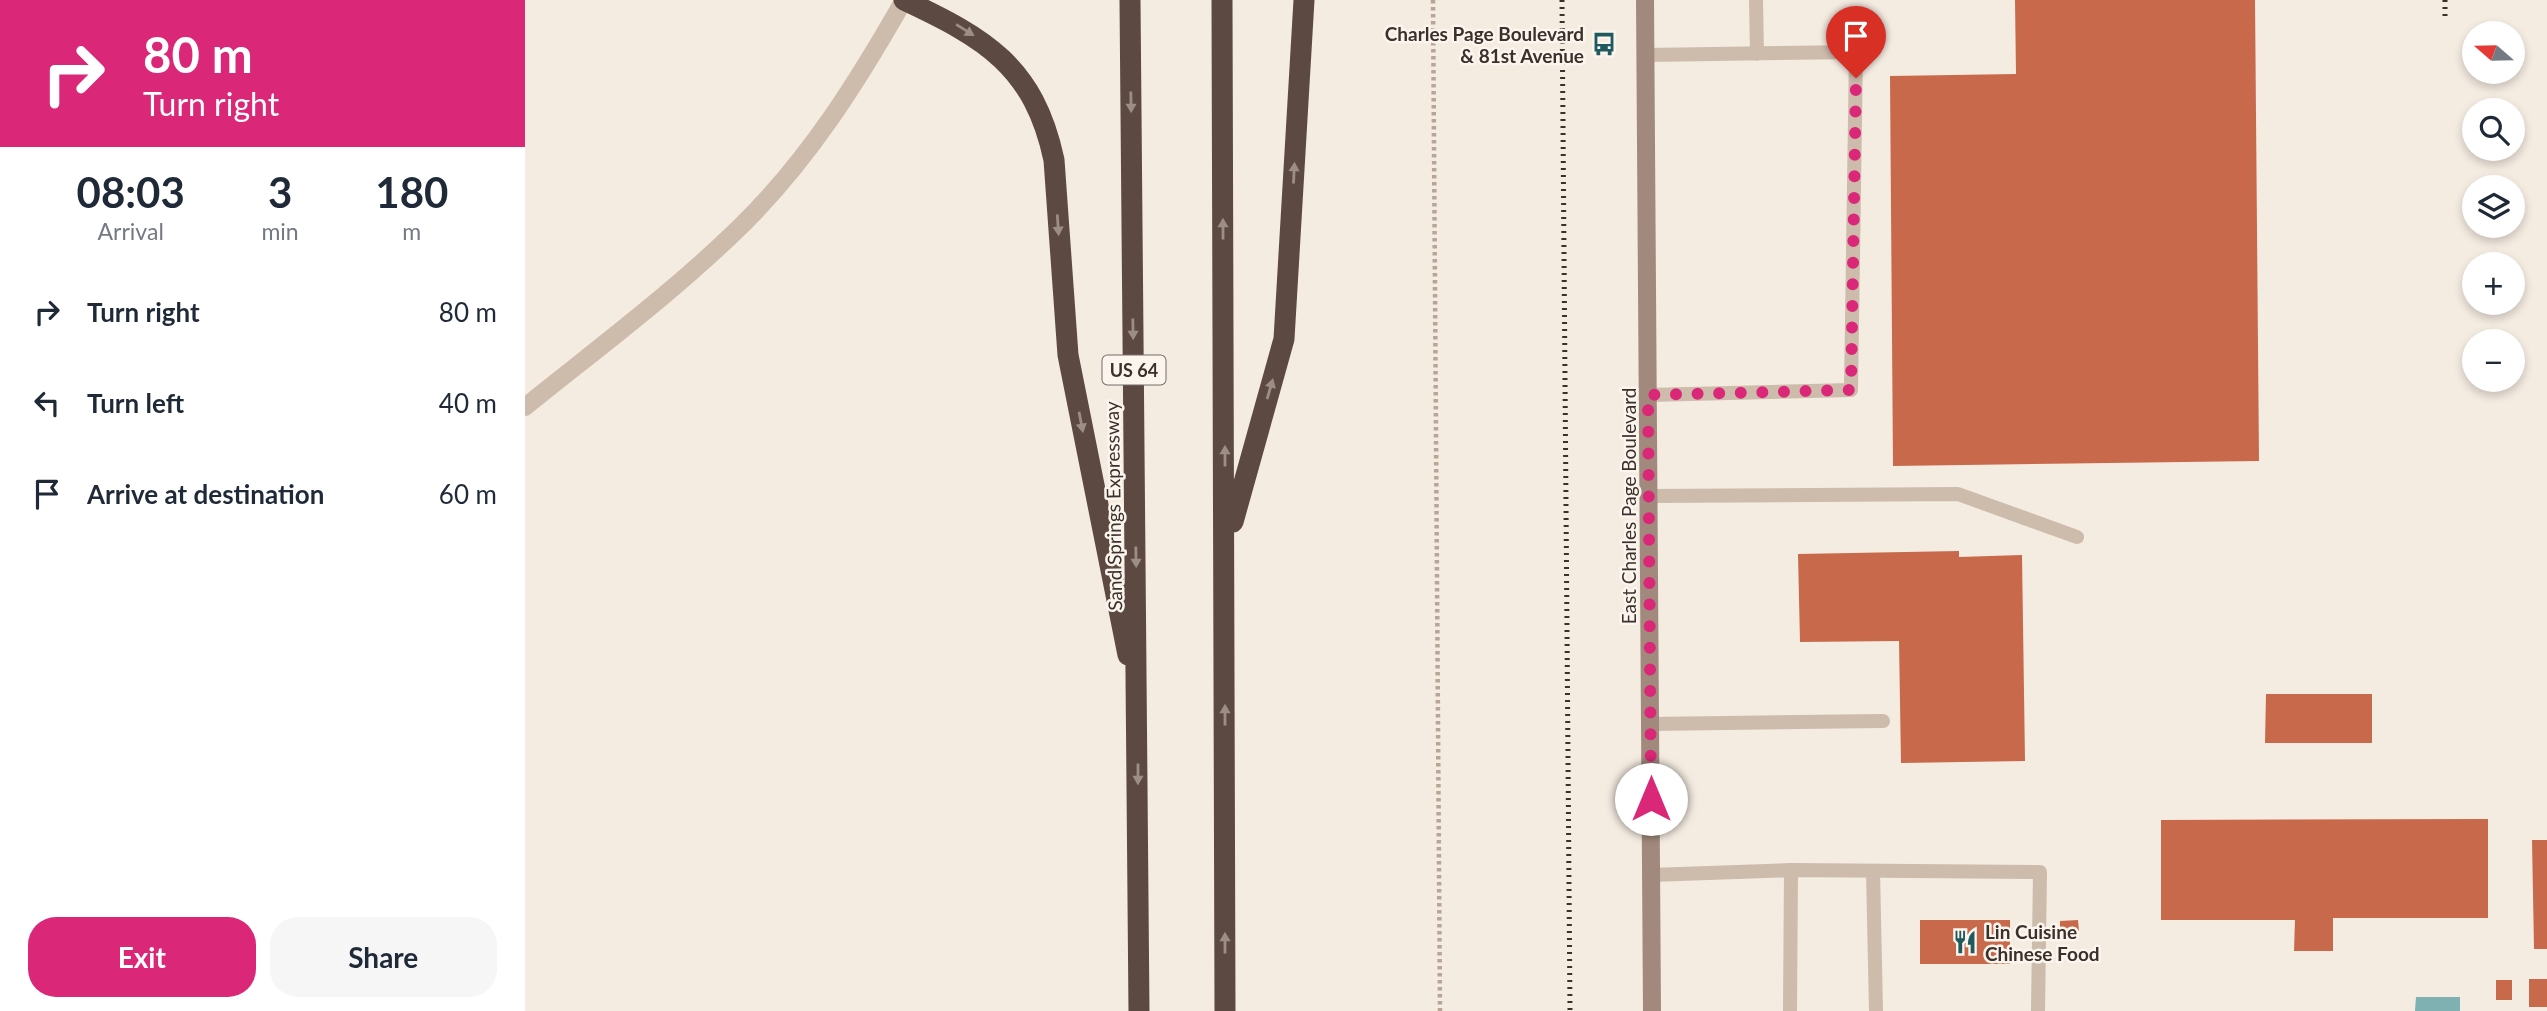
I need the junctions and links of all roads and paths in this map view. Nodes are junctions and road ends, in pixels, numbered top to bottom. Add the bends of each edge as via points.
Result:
1 (904, 0) edge
2 (1130, 0) edge
3 (1222, 0) edge
4 (1304, 0) edge
5 (1433, 0) edge
6 (1645, 0) edge
7 (1755, 0) edge
8 (1757, 54) junction
9 (1646, 55) junction
10 (1648, 395) junction
11 (525, 407) edge
12 (1649, 496) junction
13 (2077, 537) dead end
14 (1225, 549) junction
15 (1137, 706) junction
16 (1883, 721) dead end
17 (1650, 724) junction
18 (1791, 870) junction
19 (1873, 871) junction
20 (1651, 875) junction
21 (1139, 1011) edge
22 (1225, 1011) edge
23 (1440, 1011) edge
24 (1652, 1011) edge
25 (1790, 1011) edge
26 (1876, 1011) edge
27 (2038, 1011) edge

1 - 11 street via 856,85 805,154 744,223
1 -> 15 highway via 967,30 1005,61 1036,103 1047,129 1054,160 1068,355
2 -> 15 highway, Sand Springs Expressway / US 64
14 -> 3 highway
14 -> 4 highway via 1284,339
5 - 23 path
6 - 9 main road, East Charles Page Boulevard
7 - 8 lane
8 - 9 lane
8 - 10 lane via 1856,52 1851,390
9 - 10 main road, East Charles Page Boulevard
10 - 12 main road, East Charles Page Boulevard
12 - 13 lane via 1958,494
12 - 17 main road, East Charles Page Boulevard
22 -> 14 highway
15 -> 21 highway, Sand Springs Expressway / US 64
16 - 17 lane
17 - 20 main road, East Charles Page Boulevard
18 - 19 lane
18 - 20 lane
18 - 25 lane
19 - 26 lane
19 - 27 lane via 2040,872
20 - 24 main road, East Charles Page Boulevard

